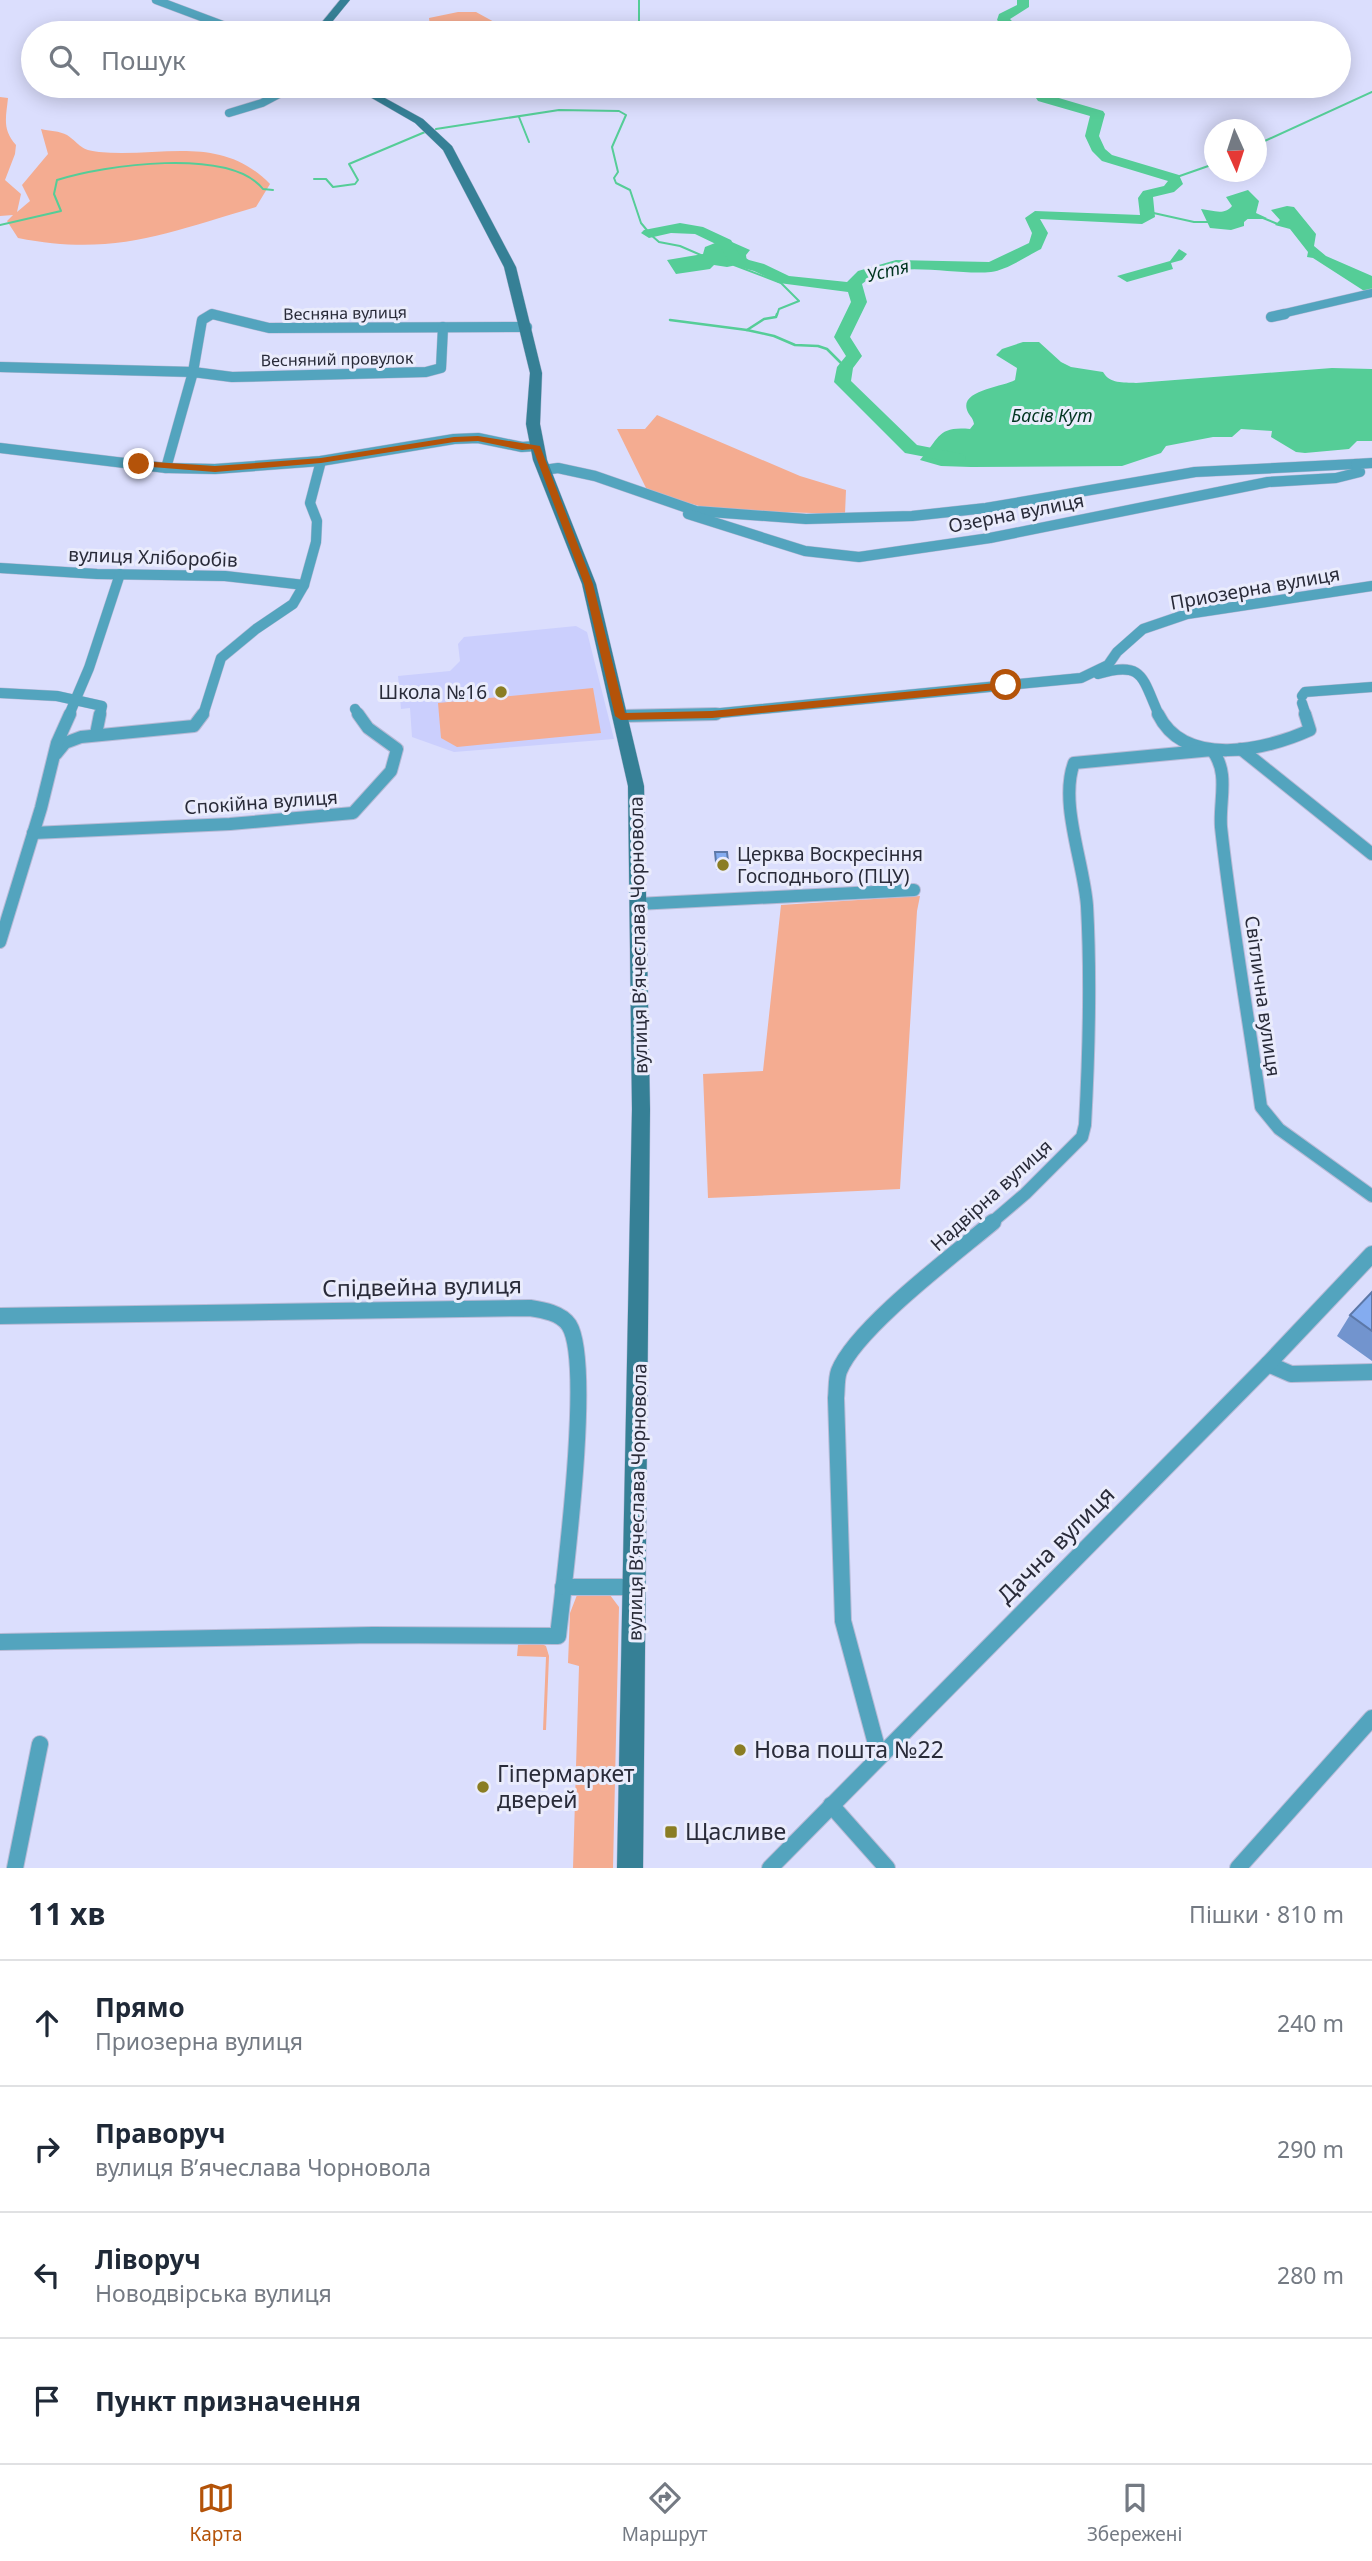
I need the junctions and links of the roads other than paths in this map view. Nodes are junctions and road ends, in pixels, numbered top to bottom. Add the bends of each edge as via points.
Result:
1 (156, 0) edge
2 (345, 0) edge
3 (212, 21) edge
4 (327, 21) edge
5 (271, 98) edge
6 (378, 98) edge
7 (229, 113) dead end
8 (1370, 294) edge
9 (1271, 317) dead end
10 (443, 327) junction
11 (527, 327) junction
12 (0, 367) edge
13 (192, 372) junction
14 (536, 446) junction
15 (0, 448) edge
16 (321, 461) junction
17 (1372, 463) edge
18 (1356, 464) junction
19 (166, 468) junction
20 (544, 470) junction
21 (660, 500) junction
22 (0, 568) edge
23 (120, 574) junction
24 (304, 585) junction
25 (1372, 586) edge
26 (1081, 678) junction
27 (1372, 687) edge
28 (0, 693) edge
29 (73, 699) junction
30 (355, 709) dead end
31 (621, 716) junction
32 (96, 734) junction
33 (1241, 749) junction
34 (1212, 750) junction
35 (56, 754) junction
36 (35, 826) junction
37 (1372, 854) edge
38 (914, 890) dead end
39 (638, 904) junction
40 (0, 942) edge
41 (1372, 1196) edge
42 (1372, 1254) edge
43 (0, 1316) edge
44 (1268, 1364) junction
45 (1372, 1372) edge
46 (563, 1587) junction
47 (636, 1587) junction
48 (558, 1636) joint
49 (0, 1642) edge
50 (1372, 1718) edge
51 (40, 1744) dead end
52 (879, 1755) junction
53 (831, 1805) junction
54 (15, 1868) edge
55 (630, 1868) edge
56 (770, 1868) edge
57 (887, 1868) edge
58 (1238, 1868) edge

1 - 3 street
2 - 4 main road
5 - 7 street
6 - 11 main road, вулиця Вʼячеслава Чорновола via 419,121 448,148 510,267
8 - 9 street
10 - 11 street, Весняна вулиця
10 - 13 street, Весняний провулок via 441,368 426,372 232,377
10 - 13 street, Весняна вулиця via 269,328 212,314 202,320
11 - 14 main road, вулиця Вʼячеслава Чорновола via 536,373
12 - 13 street
13 - 19 street, Весняна вулиця
14 - 16 street via 454,439
14 - 20 main road, вулиця Вʼячеслава Чорновола
15 - 19 street
16 - 19 street
16 - 24 street via 310,503 317,521 316,542
17 - 18 street, Озерна вулиця
18 - 21 street via 1195,472 912,516 761,517 696,511
18 - 21 street, Озерна вулиця via 1360,472 1336,478 1268,482 990,538 859,557 806,551 757,538
20 - 21 street via 558,468 595,476
20 - 31 main road, вулиця Вʼячеслава Чорновола via 589,584
22 - 23 street, вулиця Хліборобів
23 - 24 street, вулиця Хліборобів via 225,576
23 - 29 street via 89,668
24 - 32 street via 293,604 221,658 202,718 194,726
25 - 26 street, Приозерна вулиця via 1187,614 1143,629 1108,666
26 - 31 street, Приозерна вулиця via 712,715
26 - 34 street via 1129,667 1144,683 1173,734
27 - 33 street, Надвірна вулиця via 1305,692 1302,700 1310,730
28 - 29 street
29 - 32 street via 102,706
29 - 35 street
30 - 36 street, Спокійна вулиця via 368,728 397,749 391,771 353,813 230,824
31 - 39 main road, вулиця Вʼячеслава Чорновола via 636,786
32 - 35 street via 65,743
33 - 34 street, Надвірна вулиця
33 - 37 street
34 - 41 street, Світлична вулиця via 1223,775 1221,824 1261,1107 1279,1129
34 - 52 street, Надвірна вулиця via 1074,763 1069,770 1087,916 1089,1042 1082,1137 1025,1194 881,1318 850,1351 838,1373 843,1621
35 - 36 street
36 - 40 street
38 - 39 street
39 - 47 main road, вулиця Вʼячеслава Чорновола via 641,1109
42 - 44 street, Дачна вулиця
43 - 46 street, Спідвейна вулиця via 530,1308 557,1315 570,1326 577,1343 573,1476
44 - 45 street via 1291,1374
44 - 52 street, Дачна вулиця
46 - 47 street
46 - 48 street, Спідвейна вулиця
47 - 55 main road, вулиця Вʼячеслава Чорновола
48 - 49 street
50 - 58 street
51 - 54 street
52 - 53 street, Дачна вулиця
53 - 56 street, Дачна вулиця
53 - 57 street

